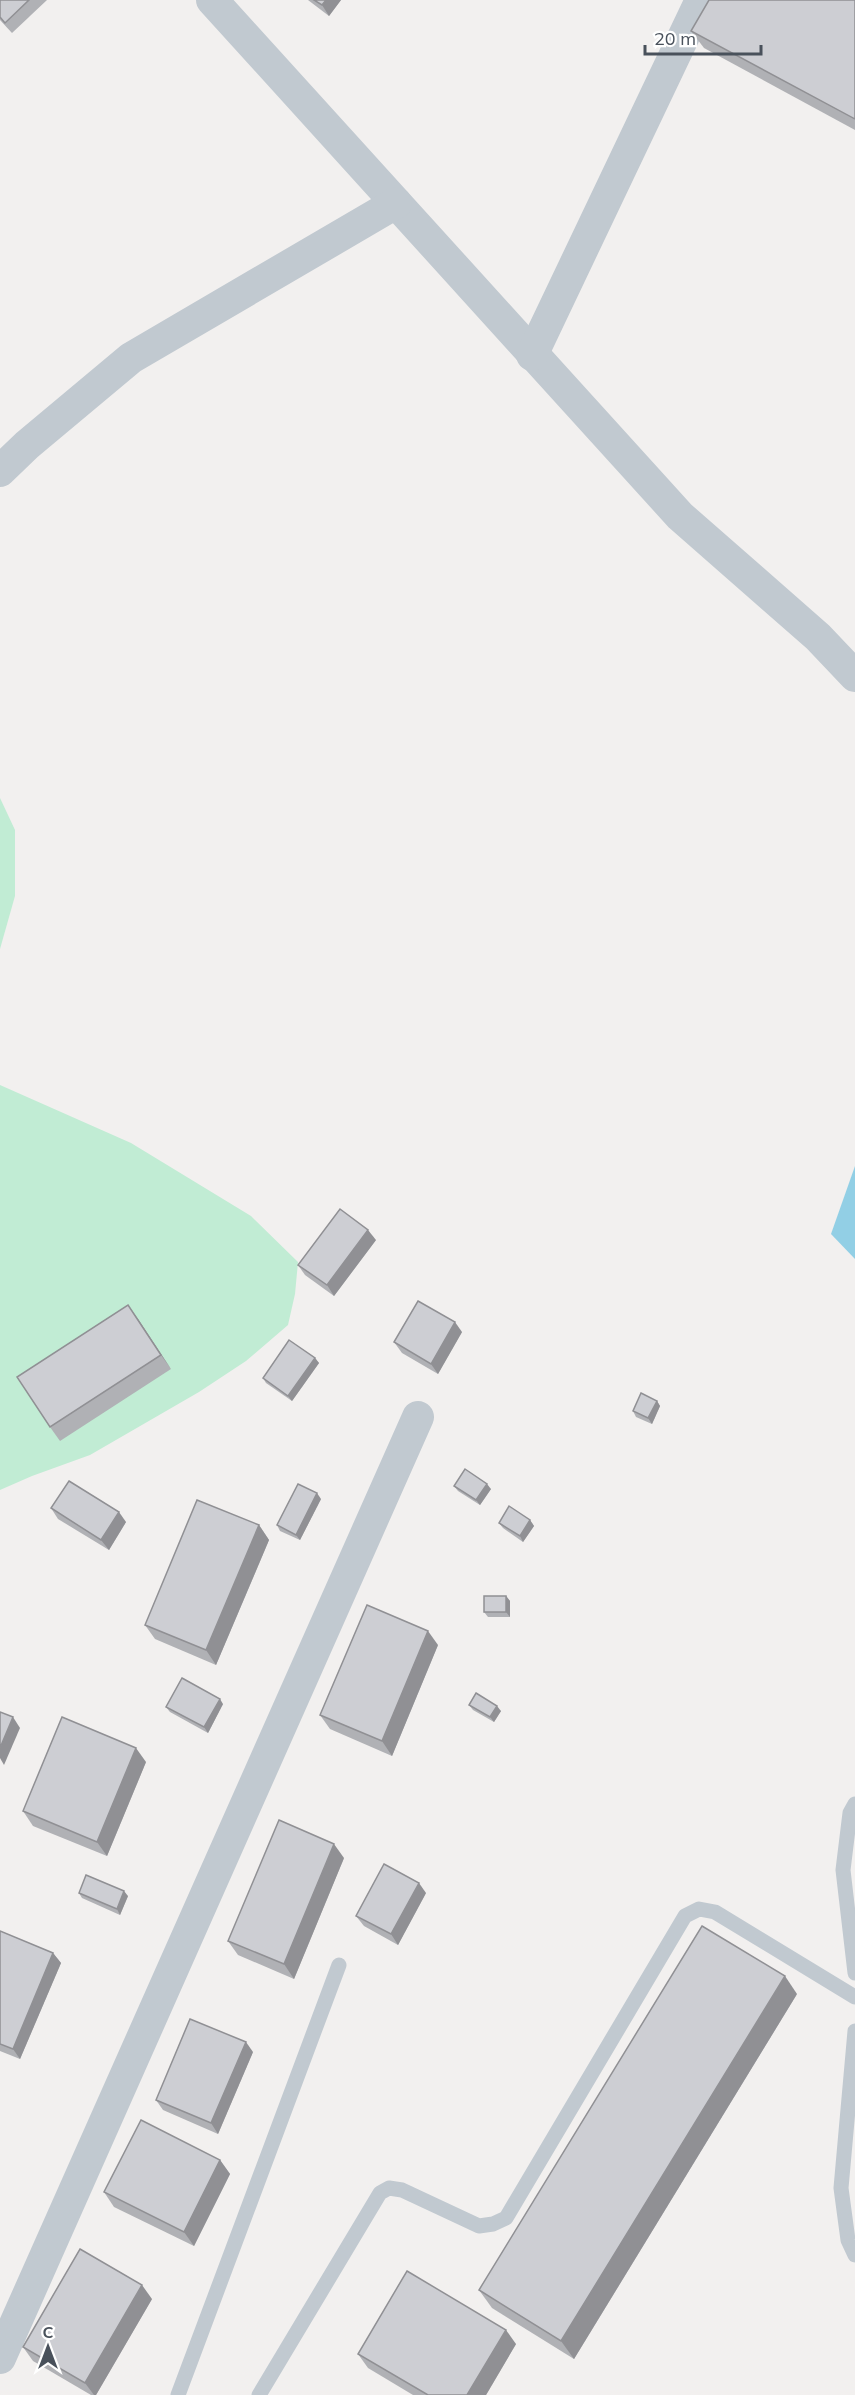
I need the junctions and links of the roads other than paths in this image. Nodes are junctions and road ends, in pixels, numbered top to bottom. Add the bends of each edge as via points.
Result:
1 (212, 0) edge
2 (701, 0) edge
3 (396, 203) junction
4 (532, 355) junction
5 (0, 471) edge
6 (855, 676) edge
7 (418, 1418) dead end
8 (855, 1804) edge
9 (849, 1873) edge
10 (339, 1965) dead end
11 (855, 1973) edge
12 (855, 1997) edge
13 (855, 2031) edge
14 (855, 2255) edge
15 (0, 2358) edge
16 (178, 2395) edge
17 (259, 2395) edge

1 - 3 street
2 - 4 street
3 - 4 street
3 - 5 street via 131,358
4 - 6 street via 680,516 818,637
7 - 15 street
8 - 9 lane via 850,1813
9 - 11 lane
10 - 16 lane
12 - 17 lane via 715,1912 699,1909 686,1916 506,2218 479,2226 402,2190 389,2188 380,2193
13 - 14 lane via 840,2188 848,2240

